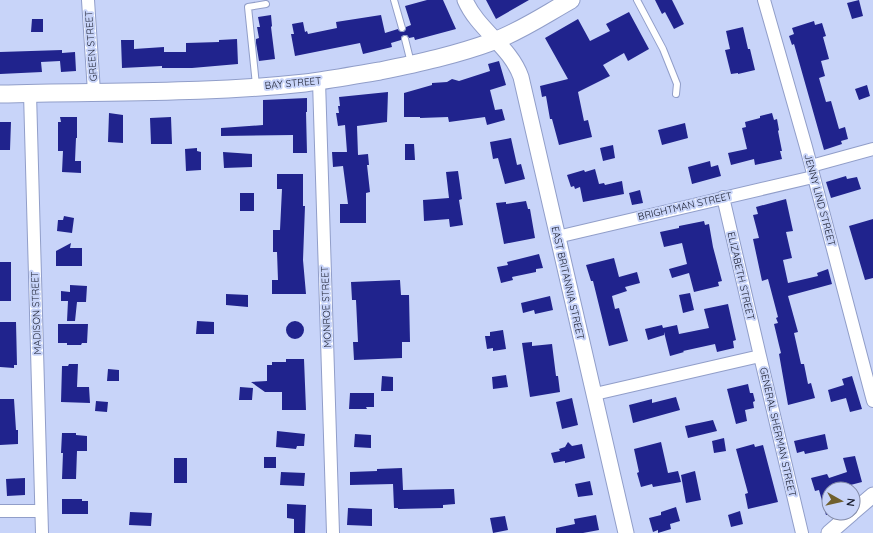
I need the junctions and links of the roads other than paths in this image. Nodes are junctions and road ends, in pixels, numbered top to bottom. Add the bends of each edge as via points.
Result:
1 (88, 0) edge
2 (394, 0) edge
3 (465, 0) edge
4 (571, 0) edge
5 (637, 0) edge
6 (764, 0) edge
7 (266, 4) dead end
8 (402, 28) dead end
9 (405, 39) dead end
10 (496, 40) junction
11 (412, 65) junction
12 (319, 81) junction
13 (256, 87) junction
14 (94, 92) junction
15 (30, 93) junction
16 (0, 94) edge
17 (676, 94) dead end
18 (873, 149) edge
19 (812, 171) junction
20 (723, 197) junction
21 (557, 237) junction
22 (760, 356) junction
23 (595, 394) junction
24 (873, 401) edge
25 (873, 495) edge
26 (861, 506) edge
27 (0, 511) edge
28 (41, 511) junction
29 (843, 521) edge
30 (42, 533) edge
31 (333, 533) edge
32 (626, 533) edge
33 (802, 533) edge
34 (829, 533) edge

1 - 14 street, GREEN STREET
2 - 8 lane
3 - 10 street, EAST BRITANNIA STREET via 473,15
4 - 10 main road, BAY STREET
5 - 17 lane via 663,49 677,84
6 - 19 street, JENNY LIND STREET
7 - 13 lane via 248,7
9 - 11 lane
10 - 11 main road, BAY STREET
10 - 21 street, EAST BRITANNIA STREET via 511,57 521,77
11 - 12 main road, BAY STREET
12 - 13 main road, BAY STREET
12 - 31 street, MONROE STREET
13 - 14 main road, BAY STREET
14 - 15 main road, BAY STREET
15 - 16 main road, BAY STREET
15 - 28 street, MADISON STREET
18 - 19 street, BRIGHTMAN STREET
19 - 20 street, BRIGHTMAN STREET
19 - 24 street, JENNY LIND STREET
20 - 21 street, BRIGHTMAN STREET
20 - 22 street, ELIZABETH STREET
21 - 23 street, EAST BRITANNIA STREET
22 - 23 street, GENERAL SHERMAN STREET
22 - 33 street, GENERAL SHERMAN STREET
23 - 32 street, EAST BRITANNIA STREET
25 - 26 street
27 - 28 street
28 - 30 street, MADISON STREET
29 - 34 street

